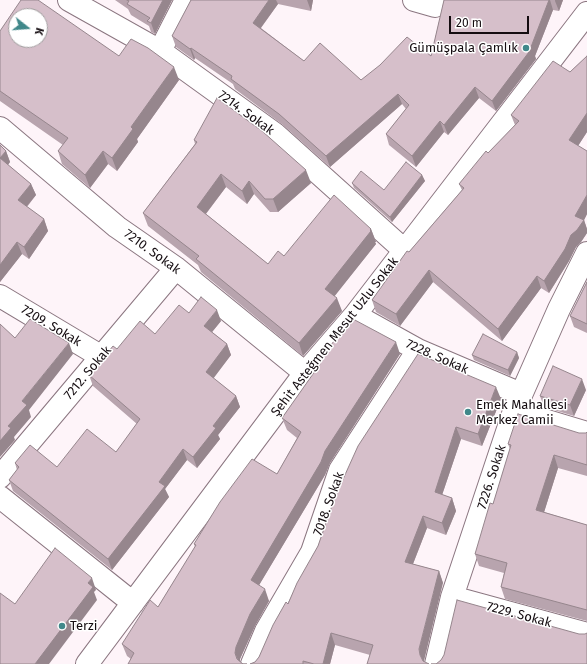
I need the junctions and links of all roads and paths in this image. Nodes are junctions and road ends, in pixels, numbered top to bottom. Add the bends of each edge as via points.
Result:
1 (69, 0) edge
2 (186, 0) edge
3 (414, 0) edge
4 (437, 0) edge
5 (587, 13) edge
6 (160, 51) junction
7 (0, 128) edge
8 (404, 250) junction
9 (587, 252) edge
10 (176, 268) junction
11 (0, 296) edge
12 (355, 315) junction
13 (418, 350) junction
14 (102, 357) junction
15 (305, 373) junction
16 (518, 402) junction
17 (587, 433) edge
18 (0, 477) edge
19 (0, 497) edge
20 (452, 597) junction
21 (133, 603) junction
22 (587, 634) edge
23 (87, 664) edge
24 (252, 664) edge
25 (436, 664) edge

1 - 6 street, 7214. Sokak
2 - 6 street
3 - 4 street via 435,6
5 - 8 street, Şehit Asteğmen Mesut Uzlu Sokak
6 - 8 street, 7214. Sokak via 275,134
7 - 10 street, 7210. Sokak via 117,227
8 - 12 street, Şehit Asteğmen Mesut Uzlu Sokak
9 - 16 street, 7226. Sokak via 559,308
10 - 14 street, 7212. Sokak
10 - 15 street, 7210. Sokak
11 - 14 street, 7209. Sokak
12 - 13 street, 7228. Sokak
12 - 15 street, Şehit Asteğmen Mesut Uzlu Sokak
13 - 16 street, 7228. Sokak
13 - 24 street, 7018. Sokak via 340,470 312,552 266,631
14 - 18 street, 7212. Sokak
15 - 21 street, Şehit Asteğmen Mesut Uzlu Sokak
16 - 17 street, 7228. Sokak
16 - 20 street, 7226. Sokak
19 - 21 street
20 - 22 street, 7229. Sokak
20 - 25 street, 7226. Sokak
21 - 23 street, Şehit Asteğmen Mesut Uzlu Sokak

